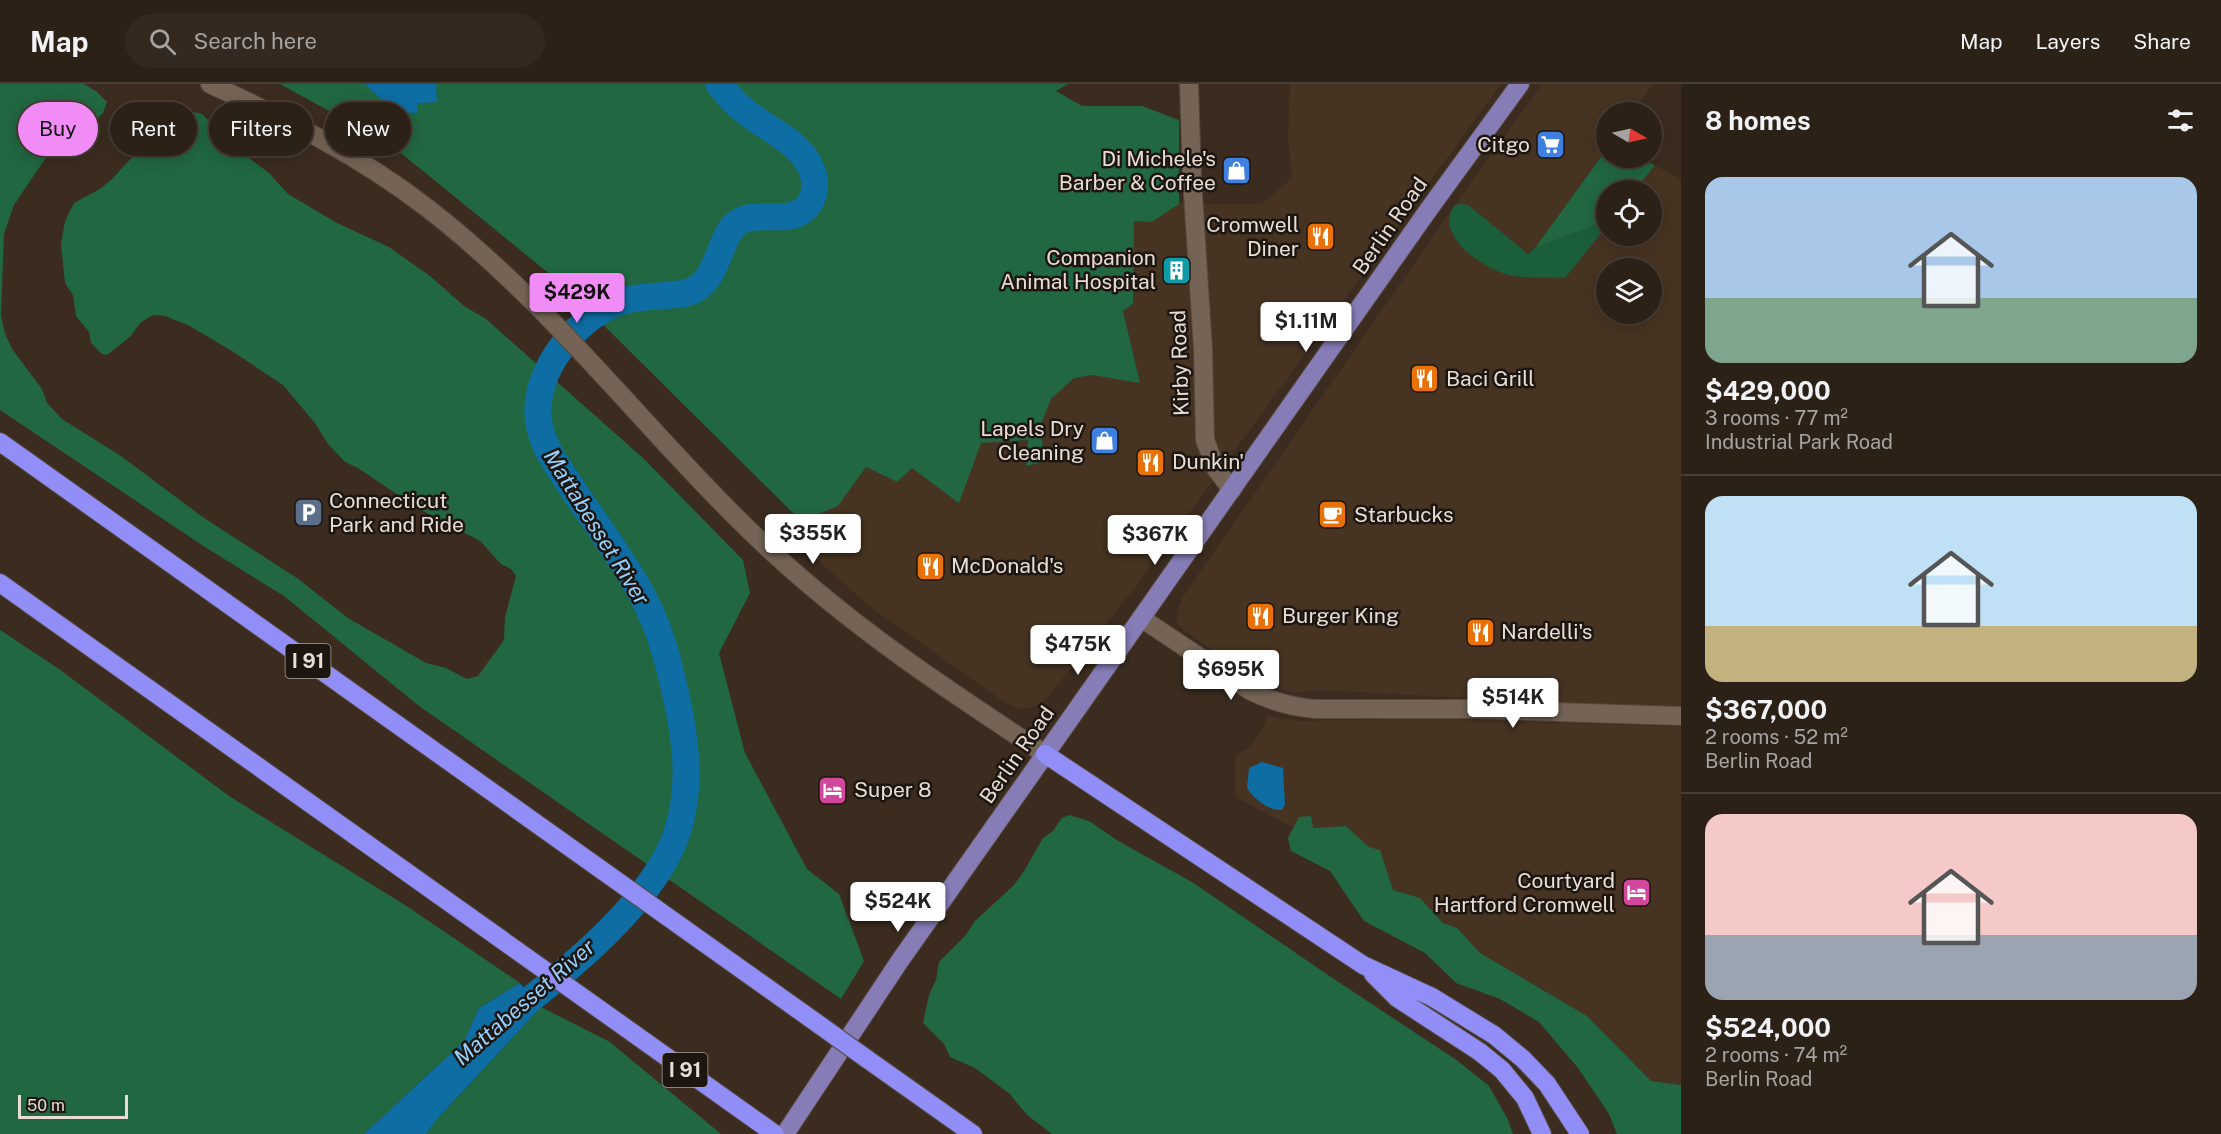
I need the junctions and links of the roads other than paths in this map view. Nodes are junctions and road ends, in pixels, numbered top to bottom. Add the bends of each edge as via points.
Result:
1 (210, 84) edge
2 (1189, 84) edge
3 (1520, 84) edge
4 (0, 442) edge
5 (1232, 489) junction
6 (0, 583) edge
7 (1141, 618) junction
8 (1681, 716) edge
9 (1045, 754) junction
10 (1363, 965) junction
11 (971, 1132) edge
12 (775, 1134) edge
13 (785, 1134) edge
14 (1542, 1134) edge
15 (1580, 1134) edge

1 - 9 street via 288,120 380,173 453,229 537,308 753,534 825,599 918,669
2 - 5 street, Kirby Road via 1205,440 1216,469
3 - 5 main road, Berlin Road
4 - 11 highway, I 91, bridge
5 - 7 main road, Berlin Road
6 - 12 highway, I 91
7 - 8 street via 1249,690 1296,707
7 - 9 main road, Berlin Road
9 - 10 highway
9 - 13 main road, Berlin Road
10 - 14 highway via 1397,998 1502,1070 1525,1098
10 - 15 highway via 1432,997 1504,1043 1547,1084

